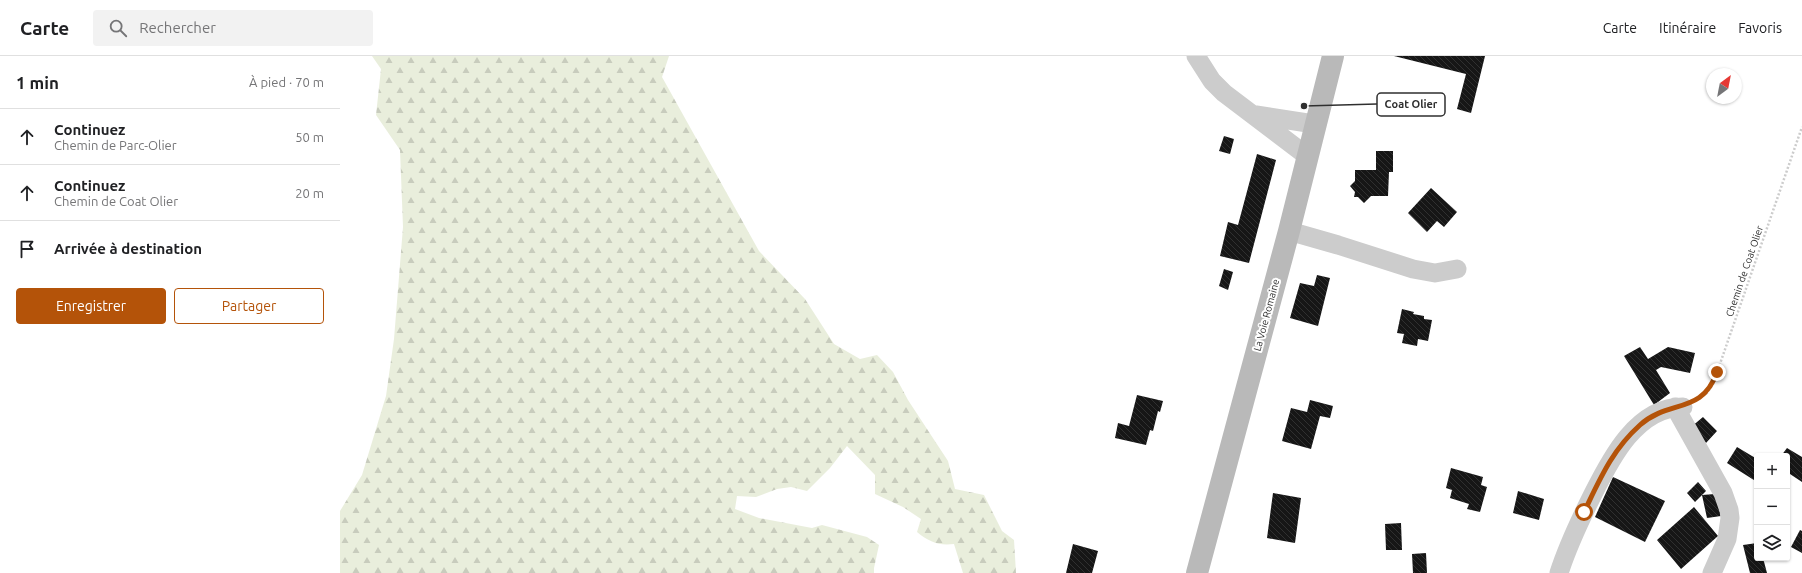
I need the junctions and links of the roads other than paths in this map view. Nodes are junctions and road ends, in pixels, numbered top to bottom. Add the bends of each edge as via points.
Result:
1 (1196, 56) edge
2 (1333, 56) edge
3 (1253, 114) junction
4 (1314, 124) junction
5 (1307, 156) junction
6 (1289, 231) junction
7 (1457, 269) dead end
8 (1197, 573) edge
9 (1559, 573) edge
10 (1712, 573) edge

1 - 3 street via 1212,81 1237,104
2 - 4 street, La Voie Romaine
3 - 4 street
3 - 5 street
4 - 5 street, La Voie Romaine
5 - 6 street, La Voie Romaine
6 - 7 street via 1413,269 1435,273
6 - 8 street, La Voie Romaine
9 - 10 street via 1574,531 1615,452 1628,436 1652,416 1679,407 1723,493 1729,510 1727,538

